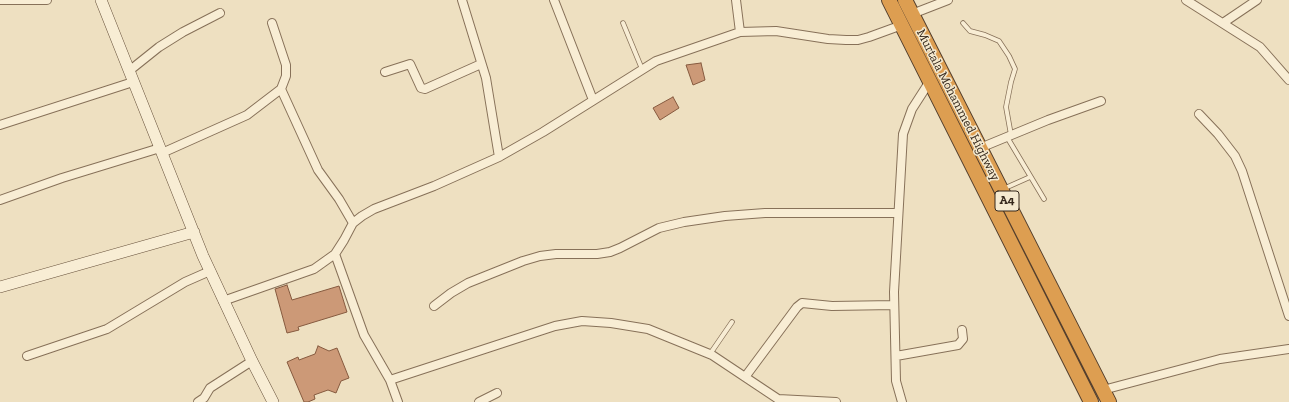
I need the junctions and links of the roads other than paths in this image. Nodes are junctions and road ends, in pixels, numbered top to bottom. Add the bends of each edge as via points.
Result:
1 (0, 0) edge
2 (47, 0) edge
3 (101, 0) edge
4 (462, 0) edge
5 (554, 0) edge
6 (736, 0) edge
7 (889, 0) edge
8 (905, 0) edge
9 (948, 0) edge
10 (1186, 0) edge
11 (1257, 0) edge
12 (220, 13) dead end
13 (912, 14) junction
14 (272, 23) dead end
15 (623, 23) dead end
16 (963, 23) dead end
17 (1223, 23) junction
18 (902, 25) junction
19 (740, 32) junction
20 (481, 64) junction
21 (642, 69) junction
22 (129, 71) junction
23 (385, 72) dead end
24 (1289, 80) edge
25 (930, 81) junction
26 (133, 82) junction
27 (281, 89) junction
28 (593, 100) junction
29 (1101, 101) dead end
30 (1199, 114) dead end
31 (0, 125) edge
32 (1009, 136) junction
33 (980, 148) junction
34 (161, 151) junction
35 (499, 157) junction
36 (1030, 177) junction
37 (1001, 190) junction
38 (1044, 199) dead end
39 (0, 200) edge
40 (898, 213) junction
41 (353, 223) junction
42 (194, 232) junction
43 (335, 254) junction
44 (210, 271) junction
45 (0, 287) edge
46 (224, 302) junction
47 (894, 305) junction
48 (434, 306) dead end
49 (1289, 316) edge
50 (732, 322) dead end
51 (962, 330) dead end
52 (1289, 349) edge
53 (710, 354) junction
54 (27, 356) dead end
55 (896, 356) junction
56 (252, 361) junction
57 (745, 377) junction
58 (390, 380) junction
59 (497, 394) dead end
60 (1106, 396) edge
61 (778, 400) edge
62 (198, 402) edge
63 (273, 402) edge
64 (398, 402) edge
65 (479, 402) edge
66 (836, 402) edge
67 (902, 402) edge
68 (1091, 402) edge

1 - 2 street
3 - 22 main road
4 - 20 street
5 - 28 street
6 - 19 street
7 - 18 highway, Murtala Mohammed Highway / A4
8 - 13 highway, Murtala Mohammed Highway / A4
9 - 13 street
10 - 17 street
11 - 17 street
12 - 22 street via 159,47
13 - 33 highway, Murtala Mohammed Highway / A4
14 - 27 street via 286,65 286,76
15 - 21 lane
16 - 32 lane via 970,31 998,41 1010,56 1015,69 1006,107
17 - 24 street via 1260,47
18 - 19 street via 858,40 776,31
18 - 25 highway, Murtala Mohammed Highway / A4
19 - 21 street via 674,53
20 - 23 street via 425,89 421,88 410,64
20 - 35 street via 486,78
21 - 28 street
22 - 26 main road
25 - 40 street via 912,109 903,134
25 - 68 highway, Murtala Mohammed Highway / A4
26 - 31 street
26 - 34 main road
27 - 34 street via 247,116
27 - 41 street via 318,170
28 - 35 street
29 - 32 street
30 - 49 street via 1235,156 1242,171
32 - 33 street
32 - 36 lane
33 - 37 highway, Murtala Mohammed Highway / A4
34 - 39 street via 62,178
34 - 42 main road
35 - 41 street via 374,209
36 - 37 lane
36 - 38 lane
37 - 60 highway, Murtala Mohammed Highway / A4
40 - 47 street
40 - 48 street via 765,213 684,222 659,228 610,252 556,254 523,261 468,283
41 - 43 street
42 - 44 main road
42 - 45 main road
43 - 46 street via 314,269
43 - 58 street via 364,335
44 - 46 main road
44 - 54 street via 185,282 107,329
46 - 56 main road
47 - 55 street
47 - 57 street via 832,306 802,302
50 - 53 lane
51 - 55 street via 963,339 958,345
52 - 60 street via 1220,359
53 - 57 street
53 - 58 street via 648,329 582,321 556,326
55 - 67 street via 896,381
56 - 62 street via 210,388
56 - 63 main road
57 - 61 street
58 - 64 street
59 - 65 street
61 - 66 street

